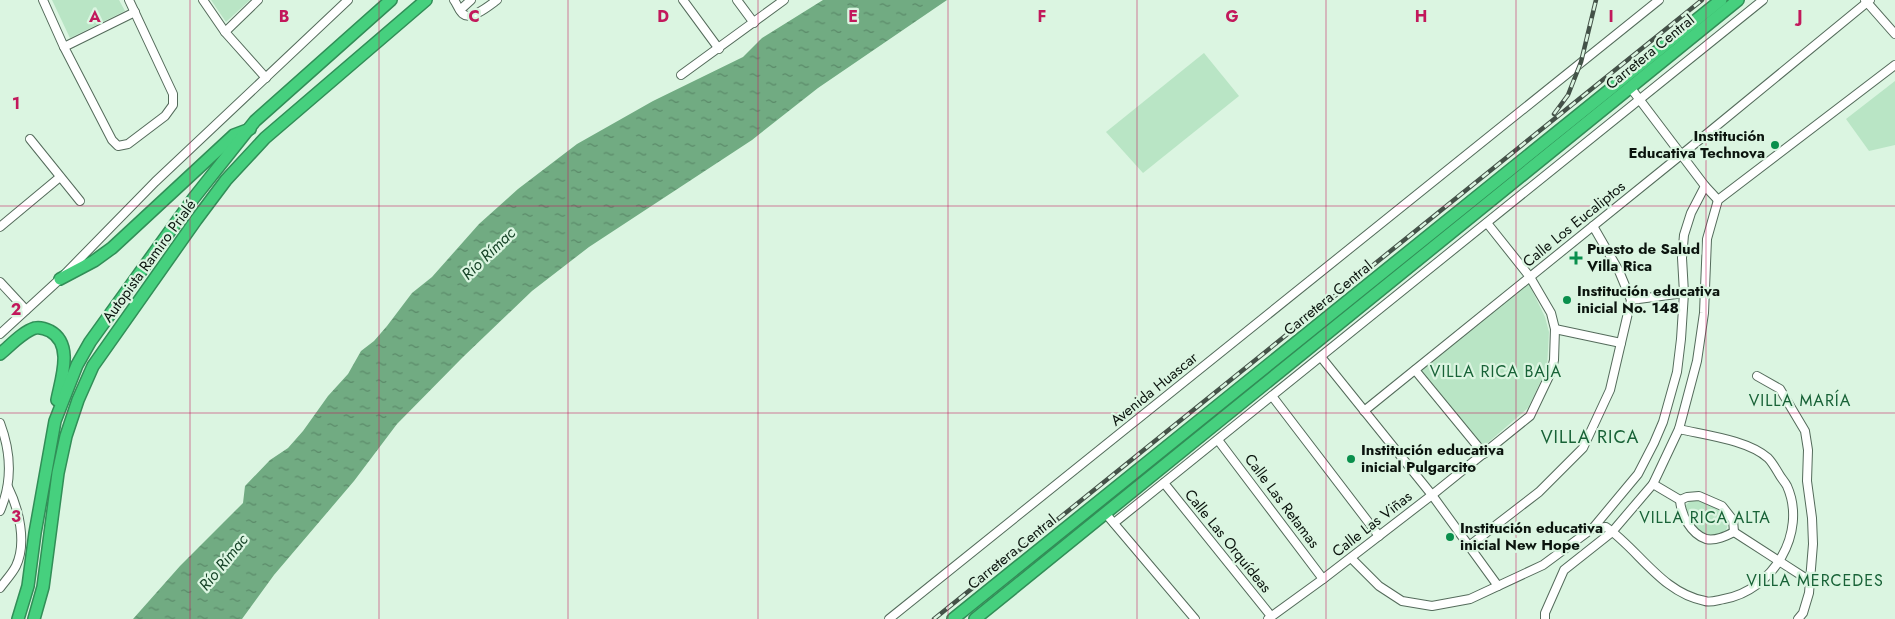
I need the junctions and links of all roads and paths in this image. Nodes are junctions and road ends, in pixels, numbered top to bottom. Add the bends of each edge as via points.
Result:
1 (43, 0) edge
2 (129, 0) edge
3 (203, 0) edge
4 (258, 0) edge
5 (348, 0) edge
6 (391, 0) edge
7 (426, 0) edge
8 (454, 0) edge
9 (471, 0) edge
10 (497, 0) edge
11 (683, 0) edge
12 (737, 0) edge
13 (784, 0) edge
14 (1659, 0) edge
15 (1721, 0) edge
16 (1738, 0) edge
17 (1763, 0) edge
18 (1867, 1) edge
19 (460, 10) junction
20 (134, 12) junction
21 (754, 23) junction
22 (225, 32) junction
23 (1895, 34) edge
24 (64, 47) junction
25 (718, 49) junction
26 (1895, 65) edge
27 (681, 75) dead end
28 (266, 78) junction
29 (1630, 87) junction
30 (1639, 101) junction
31 (250, 129) junction
32 (30, 139) dead end
33 (1681, 155) junction
34 (60, 177) junction
35 (1705, 186) junction
36 (1718, 200) junction
37 (80, 201) dead end
38 (1487, 223) junction
39 (1593, 226) junction
40 (0, 227) edge
41 (1530, 277) junction
42 (60, 279) junction
43 (0, 282) edge
44 (1684, 293) junction
45 (1631, 300) junction
46 (26, 310) junction
47 (1555, 329) junction
48 (0, 334) edge
49 (1621, 343) junction
50 (0, 354) edge
51 (1321, 357) junction
52 (1415, 370) junction
53 (1757, 376) dead end
54 (1272, 396) junction
55 (1364, 411) junction
56 (55, 421) junction
57 (0, 422) edge
58 (1679, 429) junction
59 (1218, 440) junction
60 (1484, 454) junction
61 (1146, 463) junction
62 (1154, 473) junction
63 (1164, 483) junction
64 (1653, 484) junction
65 (8, 487) junction
66 (1432, 495) junction
67 (1680, 500) junction
68 (0, 510) edge
69 (1106, 514) junction
70 (1114, 523) junction
71 (1593, 528) junction
72 (1612, 532) junction
73 (1734, 532) junction
74 (1379, 536) junction
75 (1469, 546) junction
76 (1351, 558) junction
77 (1780, 561) junction
78 (1323, 579) junction
79 (1810, 581) junction
80 (1498, 586) junction
81 (0, 588) edge
82 (1270, 618) edge
83 (18, 619) edge
84 (34, 619) edge
85 (889, 619) edge
86 (953, 619) edge
87 (975, 619) edge
88 (1195, 619) edge
89 (1545, 619) edge
90 (1798, 619) edge

1 - 24 street
2 - 20 street
3 - 22 street
4 - 22 street
5 - 28 street
6 - 31 highway, Autopista Ramiro Prialé via 255,121
7 - 84 highway, Autopista Ramiro Prialé via 264,138 196,220 93,366 66,436 43,587
8 - 19 street
9 - 19 street
10 - 19 street via 476,14 468,16
11 - 25 street
12 - 21 street
13 - 21 street
14 - 85 street, Avenida Huascar
15 - 61 highway, Carretera Central
16 - 29 highway, Carretera Central
17 - 30 street
18 - 23 street
18 - 33 street, Calle Los Eucaliptos
20 - 24 street
20 - 24 street via 173,94 173,105 166,116 128,144 118,146 112,140
21 - 25 street
22 - 28 street
25 - 27 street
26 - 36 street
28 - 42 street via 155,182
29 - 30 street
29 - 62 highway, Carretera Central
30 - 33 street
30 - 38 street
31 - 42 highway via 234,135 112,248
31 - 56 highway, Autopista Ramiro Prialé via 193,199 90,342
32 - 34 street
33 - 35 street
33 - 39 street, Calle Los Eucaliptos
34 - 37 street
34 - 40 street
35 - 36 street
35 - 44 street via 1684,235
36 - 58 street via 1707,239 1704,313 1697,361
38 - 41 street, Calle Las Viñas
38 - 51 street
39 - 41 street, Calle Los Eucaliptos
39 - 45 street via 1619,271
41 - 47 street, Calle Las Viñas via 1551,313
41 - 52 street, Calle Los Eucaliptos
42 - 46 street
43 - 46 street
44 - 45 street
44 - 71 street via 1677,372 1663,422 1638,474
45 - 49 street
46 - 48 street
47 - 49 street
47 - 60 street, Calle Las Viñas via 1551,372 1530,416
49 - 75 street via 1610,390 1583,448 1539,492
50 - 56 highway via 35,328 57,337 64,359
51 - 54 street
51 - 55 street
52 - 55 street, Calle Los Eucaliptos
52 - 60 street
53 - 79 street via 1780,389 1805,431 1813,544
54 - 59 street
54 - 74 street
55 - 66 street
56 - 83 highway, Autopista Ramiro Prialé via 28,586
57 - 65 street via 10,463
58 - 64 street
58 - 77 street via 1742,443 1768,458 1788,487 1794,514
59 - 63 street
59 - 78 street, Calle Las Retamas
60 - 66 street, Calle Las Viñas
61 - 62 highway
61 - 86 highway, Carretera Central
62 - 69 highway, Carretera Central
63 - 70 street
63 - 82 street, Calle Las Orquídeas
64 - 67 street
64 - 72 street
65 - 68 street
65 - 81 street via 14,499 22,540 16,567
66 - 74 street, Calle Las Viñas
66 - 75 street
67 - 73 street via 1699,496 1722,506 1733,520
67 - 73 street via 1682,515 1689,526 1706,539 1722,538
69 - 70 street
69 - 87 highway, Carretera Central
70 - 88 street
71 - 72 street via 1606,527
71 - 80 street via 1543,565
72 - 77 street via 1679,591 1706,602 1736,597 1762,582
72 - 89 street via 1564,570
73 - 77 street
74 - 76 street, Calle Las Viñas
75 - 80 street
76 - 78 street, Calle Las Viñas
76 - 80 street via 1379,586 1402,601 1418,605 1432,606 1470,599
77 - 79 street
78 - 82 street, Calle Las Viñas
79 - 90 street via 1803,613

